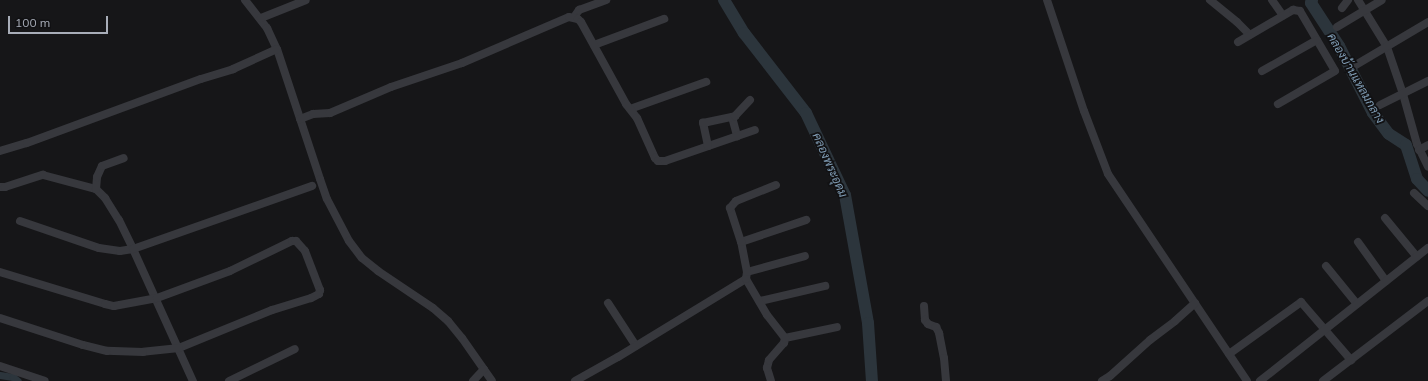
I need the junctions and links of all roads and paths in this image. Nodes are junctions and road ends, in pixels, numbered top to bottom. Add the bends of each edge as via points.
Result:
1 (246, 0) edge
2 (306, 0) edge
3 (606, 0) edge
4 (1047, 0) edge
5 (1210, 0) edge
6 (1272, 0) edge
7 (1348, 0) edge
8 (1358, 0) edge
9 (1382, 0) edge
10 (1342, 8) dead end
11 (1364, 11) junction
12 (1283, 16) junction
13 (574, 17) junction
14 (261, 18) junction
15 (664, 19) dead end
16 (1428, 22) edge
17 (1337, 26) dead end
18 (1250, 35) junction
19 (1317, 40) junction
20 (1238, 42) dead end
21 (594, 45) junction
22 (1387, 47) junction
23 (277, 49) junction
24 (1354, 66) dead end
25 (1262, 71) dead end
26 (1428, 81) edge
27 (706, 82) dead end
28 (1403, 94) junction
29 (750, 100) dead end
30 (1278, 104) dead end
31 (1380, 105) dead end
32 (630, 109) junction
33 (732, 117) junction
34 (300, 120) junction
35 (755, 130) dead end
36 (737, 136) junction
37 (1428, 145) edge
38 (708, 146) junction
39 (1419, 150) junction
40 (0, 151) edge
41 (124, 158) dead end
42 (1428, 167) edge
43 (776, 185) dead end
44 (312, 186) dead end
45 (0, 187) edge
46 (96, 189) junction
47 (1414, 193) dead end
48 (1428, 206) edge
49 (1386, 218) dead end
50 (806, 220) dead end
51 (20, 221) dead end
52 (741, 242) junction
53 (1358, 242) dead end
54 (1428, 248) edge
55 (133, 249) junction
56 (805, 256) dead end
57 (1417, 257) junction
58 (1326, 266) dead end
59 (0, 272) edge
60 (747, 275) junction
61 (1386, 281) junction
62 (826, 286) dead end
63 (157, 298) junction
64 (760, 301) junction
65 (1428, 301) edge
66 (1195, 303) junction
67 (608, 304) dead end
68 (1357, 304) junction
69 (924, 306) dead end
70 (0, 318) edge
71 (837, 327) dead end
72 (1325, 330) junction
73 (785, 338) junction
74 (636, 346) junction
75 (179, 348) junction
76 (294, 349) dead end
77 (1229, 354) junction
78 (1351, 360) junction
79 (0, 366) edge
80 (484, 369) junction
81 (45, 381) edge
82 (193, 381) edge
83 (229, 381) edge
84 (473, 381) edge
85 (492, 381) edge
86 (574, 381) edge
87 (771, 381) edge
88 (946, 381) edge
89 (1102, 381) edge
90 (1247, 381) edge
91 (1260, 381) edge
92 (1323, 381) edge

1 - 14 street
2 - 14 street
3 - 13 street via 580,10
4 - 66 street via 1084,112 1108,174
5 - 18 street
6 - 12 street
7 - 10 street
8 - 11 street
9 - 11 street
11 - 17 street
11 - 22 street
12 - 18 street
12 - 19 street via 1293,10 1300,11
13 - 21 street
13 - 34 street via 330,113 313,114
14 - 23 street
15 - 21 street
16 - 22 street
18 - 20 street
19 - 25 street
19 - 30 street via 1334,71
21 - 32 street
22 - 24 street
22 - 28 street
23 - 34 street
23 - 40 street via 233,69
26 - 28 street
27 - 32 street
28 - 31 street
28 - 39 street
29 - 33 street
32 - 38 street via 638,118 658,161 666,161
33 - 36 street
33 - 38 street via 703,123
34 - 80 street via 327,199 349,241 362,258 433,308 448,322
35 - 36 street
36 - 38 street
37 - 39 street
39 - 42 street
41 - 46 street via 102,166 97,177
43 - 52 street via 736,201 730,206
44 - 55 street
45 - 46 street via 43,175
46 - 55 street via 119,220
47 - 48 street
49 - 57 street
50 - 52 street
51 - 55 street via 99,248
52 - 60 street
53 - 61 street
54 - 57 street
55 - 63 street
56 - 60 street
57 - 61 street
58 - 68 street
59 - 63 street via 114,306
60 - 64 street
60 - 74 street
61 - 68 street
62 - 64 street
63 - 75 street
63 - 75 street via 230,271 287,242 296,241 305,251 320,286 319,294
64 - 73 street via 767,315
65 - 78 street
66 - 77 street
66 - 89 street
67 - 74 street
68 - 72 street
69 - 88 street via 925,320 936,327 939,333
70 - 75 street via 83,346 107,351 143,352
71 - 73 street
72 - 77 street via 1301,302
72 - 78 street
72 - 91 street
73 - 87 street via 784,343 769,360 767,368
74 - 86 street
75 - 82 street
76 - 83 street
77 - 90 street
78 - 92 street
79 - 81 street
80 - 84 street
80 - 85 street

